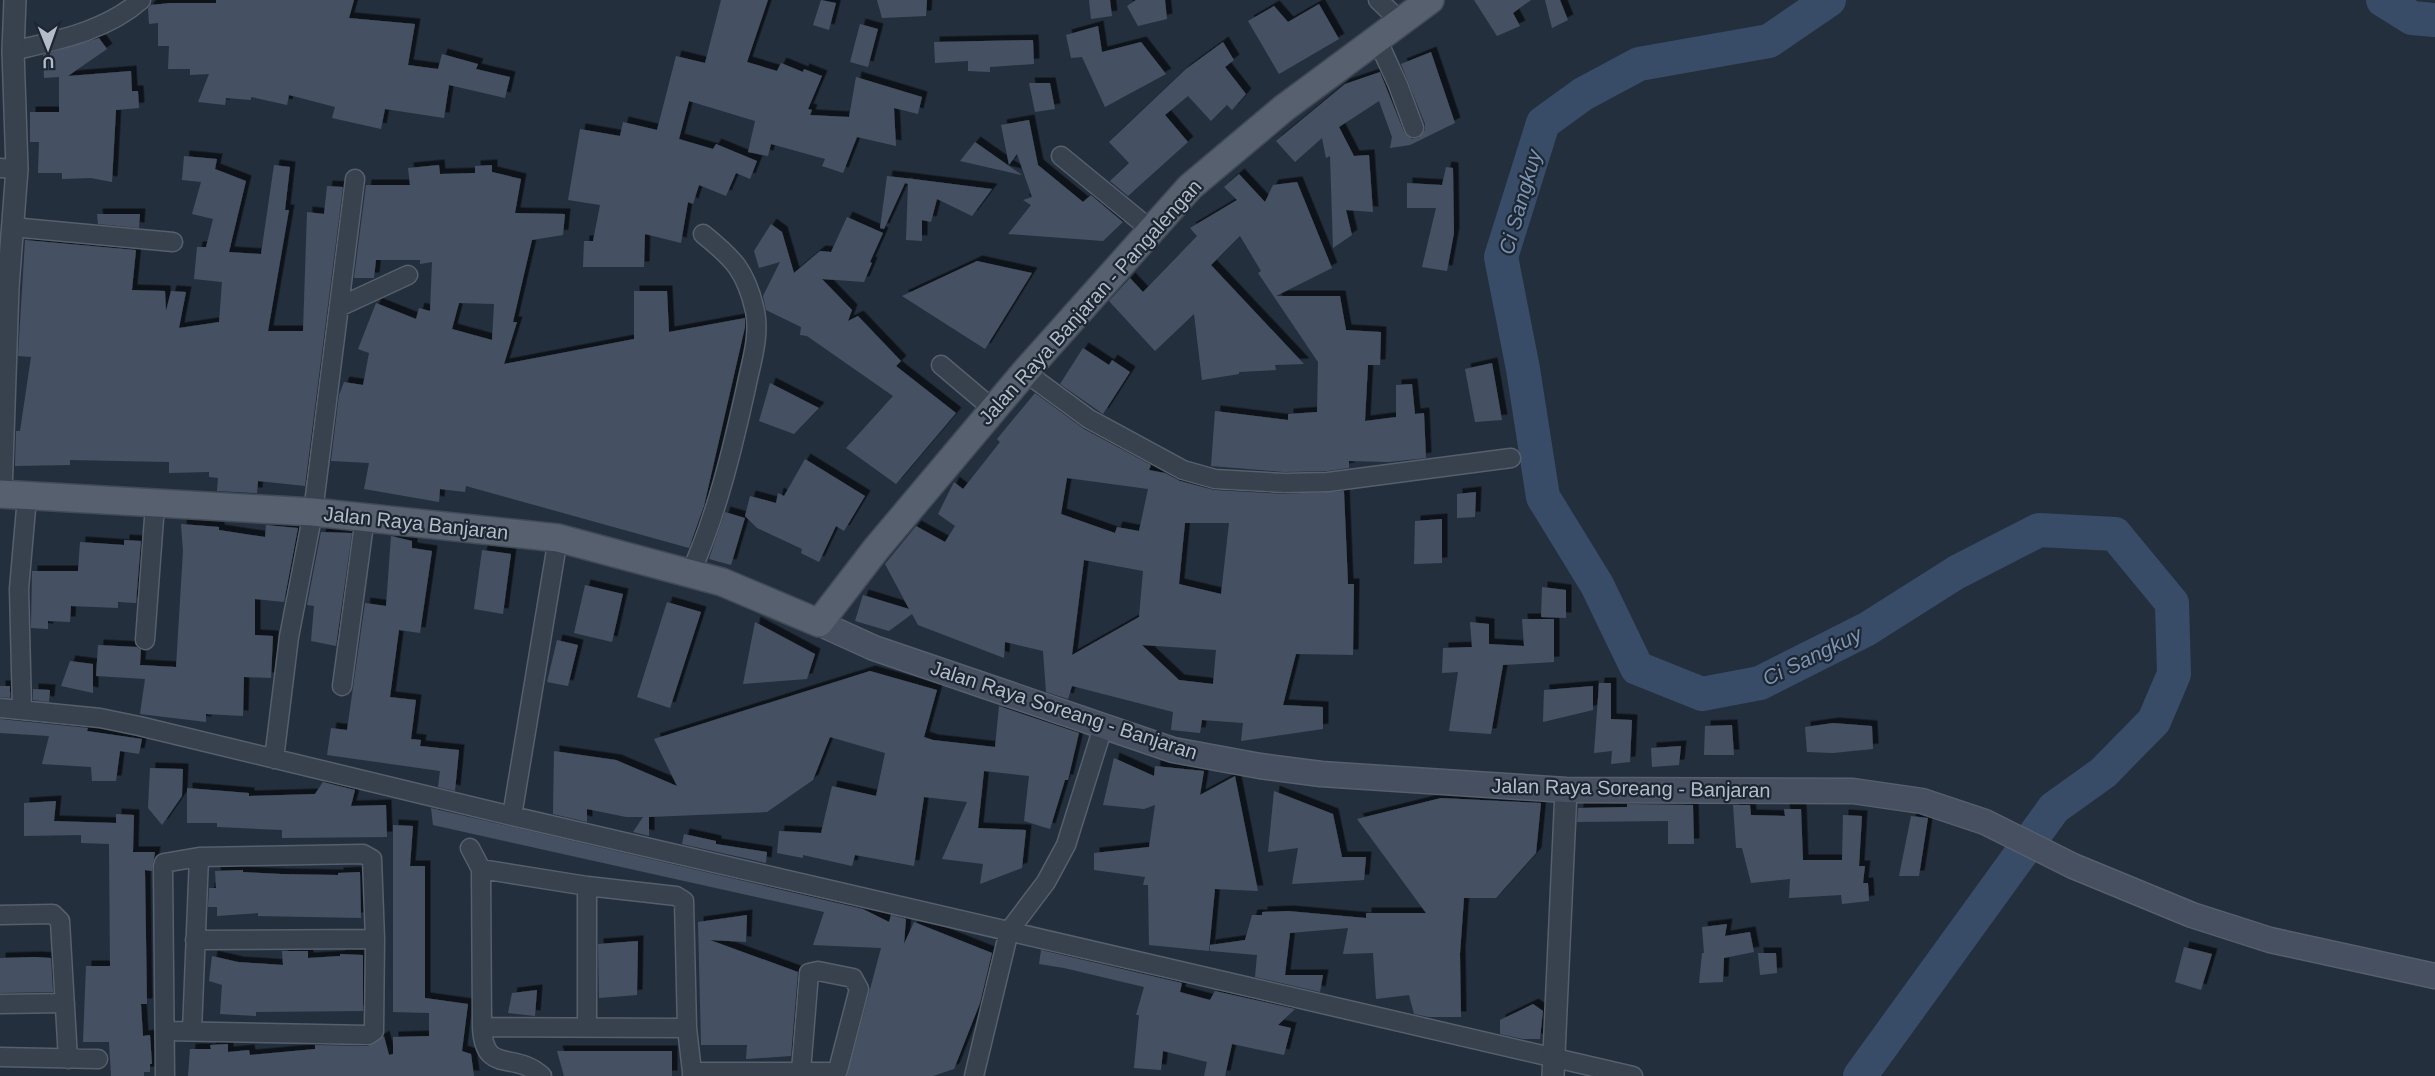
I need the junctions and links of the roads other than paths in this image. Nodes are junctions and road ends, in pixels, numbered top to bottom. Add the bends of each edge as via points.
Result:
1 (15, 0) edge
2 (1378, 0) edge
3 (1428, 2) edge
4 (136, 4) edge
5 (1400, 21) junction
6 (1377, 39) junction
7 (13, 51) junction
8 (1414, 128) dead end
9 (1061, 156) dead end
10 (9, 168) edge
11 (355, 179) dead end
12 (12, 227) junction
13 (1150, 229) junction
14 (703, 234) dead end
15 (173, 242) dead end
16 (408, 275) dead end
17 (4, 287) edge
18 (341, 306) junction
19 (941, 365) dead end
20 (1025, 372) junction
21 (993, 409) junction
22 (1511, 459) dead end
23 (9, 495) edge
24 (155, 505) junction
25 (313, 512) junction
26 (365, 517) junction
27 (558, 538) junction
28 (691, 572) junction
29 (819, 623) junction
30 (146, 640) dead end
31 (342, 686) dead end
32 (0, 708) edge
33 (22, 709) junction
34 (1103, 727) junction
35 (274, 759) junction
36 (1566, 790) junction
37 (512, 816) junction
38 (470, 848) dead end
39 (199, 857) junction
40 (481, 869) junction
41 (587, 886) junction
42 (0, 915) edge
43 (1009, 932) junction
44 (375, 939) junction
45 (195, 940) junction
46 (2435, 976) edge
47 (65, 1003) junction
48 (0, 1004) edge
49 (482, 1028) junction
50 (587, 1028) junction
51 (687, 1028) junction
52 (165, 1031) junction
53 (192, 1031) junction
54 (0, 1057) edge
55 (68, 1059) junction
56 (98, 1059) dead end
57 (1554, 1067) edge
58 (801, 1071) junction
59 (692, 1074) edge
60 (165, 1076) edge
61 (542, 1076) edge
62 (974, 1076) edge
63 (1633, 1076) edge

1 - 7 street
2 - 5 street
3 - 5 main road, Jalan Raya Banjaran - Pangalengan
4 - 7 street via 94,29
5 - 6 main road, Jalan Raya Banjaran - Pangalengan
6 - 8 street
6 - 13 main road, Jalan Raya Banjaran - Pangalengan via 1210,169
7 - 10 street
9 - 13 street
10 - 12 street
11 - 18 street
12 - 15 street
12 - 17 street
13 - 20 main road, Jalan Raya Banjaran - Pangalengan
14 - 28 street via 734,258 747,282 758,333 728,467 709,532
16 - 18 street
17 - 23 street
18 - 25 street
19 - 21 street
20 - 21 main road, Jalan Raya Banjaran - Pangalengan
20 - 22 street via 1089,419 1199,476 1284,483 1328,482
21 - 29 main road, Jalan Raya Banjaran - Pangalengan
23 - 24 main road, Jalan Raya Banjaran
23 - 33 street via 20,590
24 - 25 main road, Jalan Raya Banjaran
24 - 30 street
25 - 26 main road, Jalan Raya Banjaran
25 - 35 street via 289,637
26 - 27 main road, Jalan Raya Banjaran
26 - 31 street
27 - 28 main road, Jalan Raya Banjaran
27 - 37 street
28 - 29 main road, Jalan Raya Banjaran
29 - 34 main road, Jalan Raya Soreang - Banjaran via 874,648
32 - 33 street
33 - 35 street via 100,718
34 - 36 main road, Jalan Raya Soreang - Banjaran via 1173,750 1260,766 1321,774
34 - 43 street via 1066,845 1046,882
35 - 37 street
36 - 46 main road, Jalan Raya Soreang - Banjaran via 1886,794 1922,801 1985,822 2073,866 2192,915 2270,940
36 - 57 street
37 - 43 street
38 - 40 street
39 - 44 street via 369,856 374,863
39 - 45 street
39 - 52 street via 169,860 163,867
40 - 41 street
40 - 49 street
41 - 50 street
41 - 51 street via 676,896 684,901
42 - 47 street via 53,914 59,918
43 - 57 street
43 - 62 street
44 - 45 street
44 - 53 street via 375,1026 368,1035
45 - 53 street
47 - 48 street
47 - 55 street
49 - 50 street
49 - 61 street via 485,1064 494,1071 536,1070
50 - 51 street
51 - 59 street
52 - 53 street
52 - 60 street
54 - 55 street
55 - 56 street
57 - 63 street
58 - 58 street via 809,973 818,971 853,978 859,989 841,1065 833,1072
58 - 59 street

